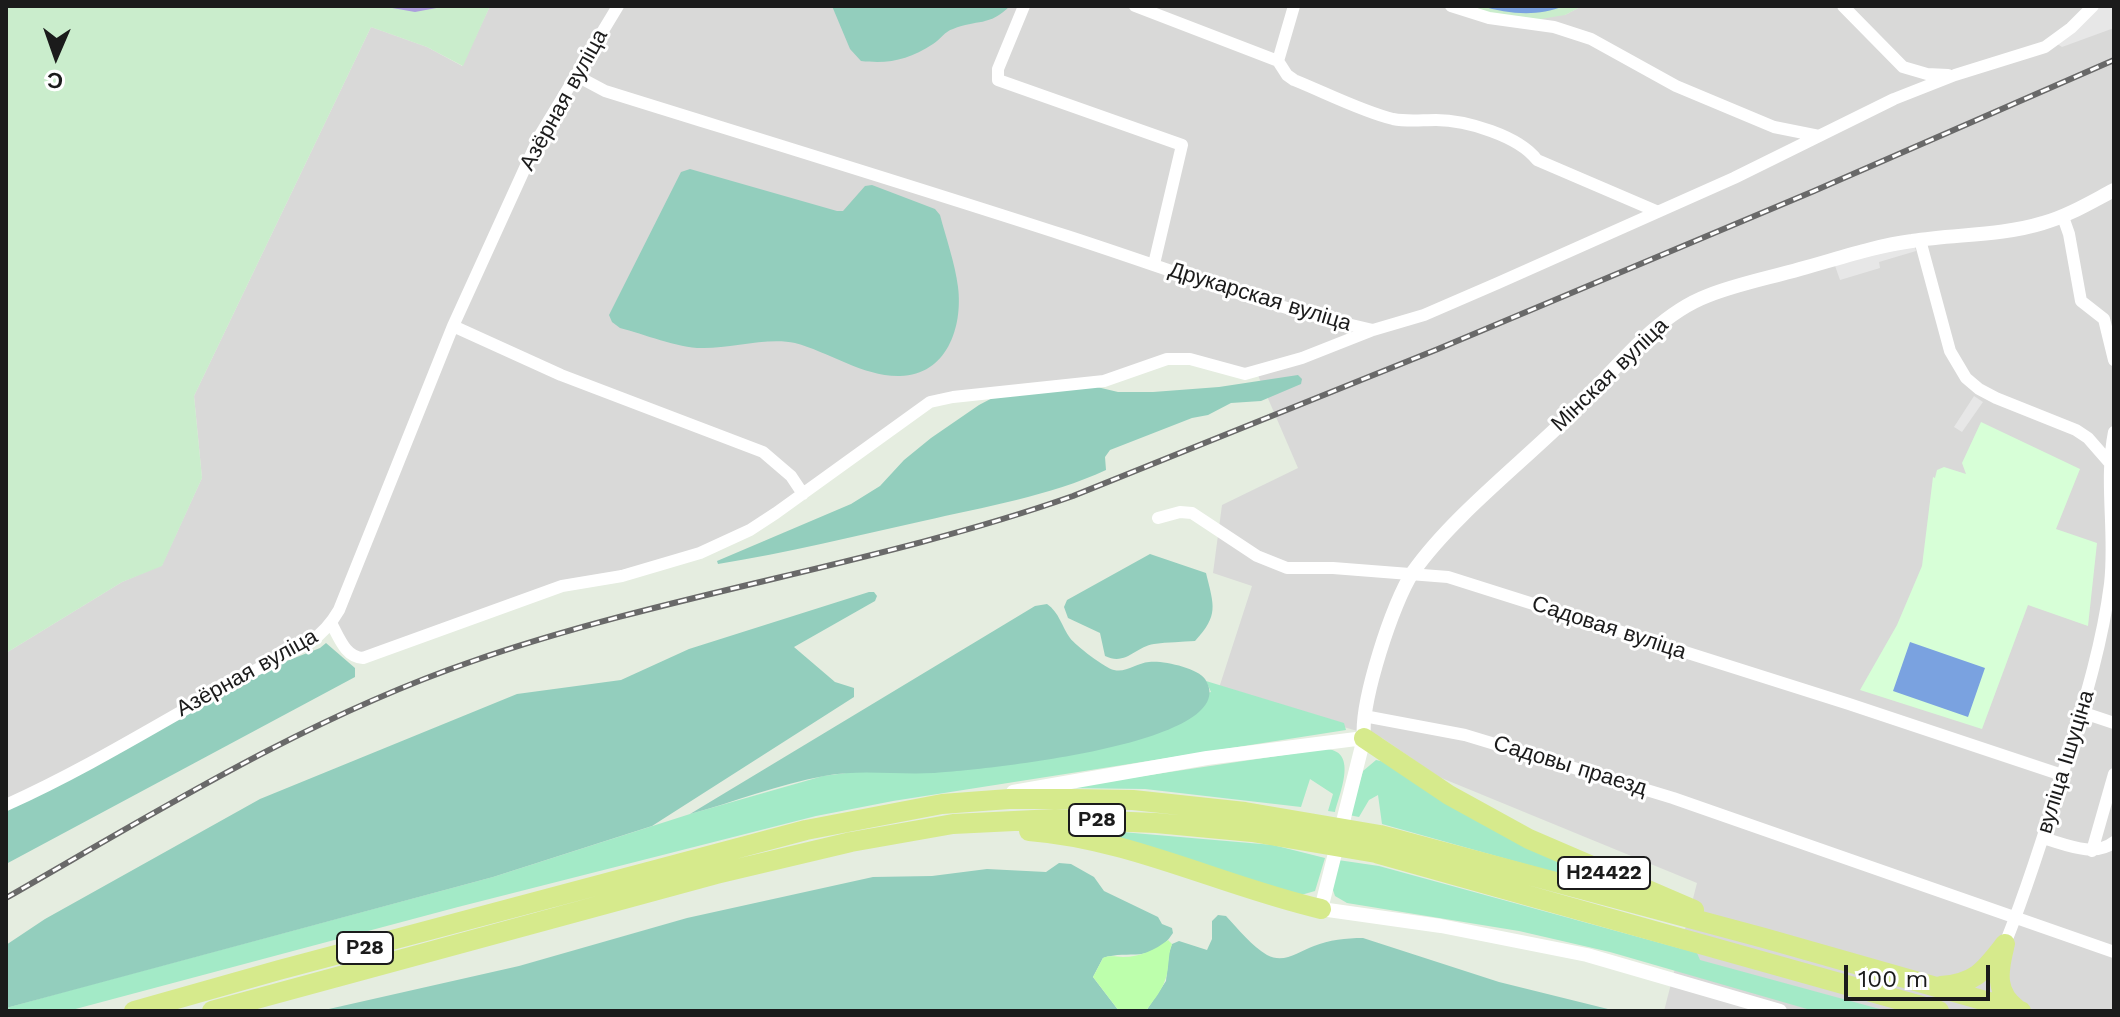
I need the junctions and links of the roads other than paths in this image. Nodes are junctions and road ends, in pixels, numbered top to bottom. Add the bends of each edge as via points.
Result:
1 (618, 6) edge
2 (1024, 6) edge
3 (1135, 6) edge
4 (1294, 6) edge
5 (1451, 6) edge
6 (1843, 6) edge
7 (2093, 6) edge
8 (1278, 61) junction
9 (575, 75) junction
10 (1955, 75) junction
11 (1819, 136) junction
12 (2114, 190) edge
13 (1656, 211) junction
14 (2063, 217) junction
15 (1920, 240) junction
16 (1154, 264) junction
17 (453, 326) junction
18 (1373, 330) junction
19 (2111, 334) edge
20 (2114, 360) edge
21 (2114, 432) edge
22 (2112, 459) edge
23 (803, 494) junction
24 (1158, 518) dead end
25 (2113, 528) edge
26 (1411, 574) junction
27 (331, 623) junction
28 (2081, 712) junction
29 (1364, 716) junction
30 (2114, 723) edge
31 (1364, 738) junction
32 (2114, 774) edge
33 (2062, 775) junction
34 (942, 804) junction
35 (6, 805) edge
36 (1300, 829) junction
37 (897, 834) junction
38 (2043, 838) junction
39 (2114, 842) edge
40 (1378, 844) junction
41 (2092, 851) junction
42 (1321, 909) junction
43 (2016, 916) junction
44 (1764, 938) junction
45 (2005, 944) junction
46 (2114, 952) edge
47 (1925, 985) junction
48 (134, 1011) edge
49 (212, 1011) edge
50 (1780, 1011) edge
51 (1939, 1011) edge
52 (2020, 1011) edge

1 - 9 street, Азёрная вуліца
2 - 16 street via 998,80 1182,145
3 - 8 street
4 - 8 street
5 - 11 street via 1591,39 1676,86 1774,127
6 - 10 street via 1903,67
7 - 10 street, Друкарская вуліца via 2045,47
8 - 13 street via 1294,80 1391,119 1438,119 1482,128 1528,149 1537,160
9 - 16 street, Друкарская вуліца via 605,91
9 - 17 street, Азёрная вуліца via 540,135
10 - 11 street, Друкарская вуліца
11 - 13 street, Друкарская вуліца
12 - 14 street, Мінская вуліца
13 - 18 street, Друкарская вуліца via 1424,315
14 - 15 street, Мінская вуліца via 2015,230
14 - 19 street via 2081,301 2101,316
15 - 22 street via 1950,351 1966,378 1990,395 2076,430
15 - 26 street, Мінская вуліца via 1722,291 1682,308 1455,524
16 - 18 street, Друкарская вуліца
17 - 23 street via 561,375 763,452
17 - 27 street, Азёрная вуліца
18 - 23 street via 1257,373 1167,359 1104,381 930,402
19 - 20 street
21 - 22 street, вуліца Ішуціна
22 - 25 street, вуліца Ішуціна
23 - 27 street via 750,530 700,553 622,576 562,586 363,658 349,653
24 - 26 street, Садовая вуліца via 1192,513 1257,556 1287,568
25 - 28 street, вуліца Ішуціна via 2101,637
26 - 29 street, Мінская вуліца via 1383,645
26 - 33 street, Садовая вуліца via 1448,577
27 - 35 street, Азёрная вуліца via 310,642
28 - 30 street
28 - 33 street, вуліца Ішуціна
29 - 31 street, Мінская вуліца
29 - 43 street, Садовы праезд via 1465,735 1673,798
31 - 34 street via 1207,758
31 - 42 street, Мінская вуліца
31 - 44 highway, Н24422 via 1449,795 1529,839
32 - 41 street
33 - 38 street, вуліца Ішуціна
34 - 36 highway, Р28 via 1133,800
34 - 48 highway, Р28 via 746,844
36 - 37 highway, Р28 via 1055,819 953,824
36 - 40 highway, Р28
37 - 42 highway via 1016,829 1058,833 1138,851
37 - 49 highway, Р28 via 716,874
38 - 41 street
38 - 43 street, вуліца Ішуціна
39 - 41 street
40 - 44 highway, Р28
40 - 51 highway, Р28
42 - 50 street via 1587,955
43 - 45 street, вуліца Ішуціна
43 - 46 street
44 - 47 highway, Р28
45 - 47 highway via 1973,979
45 - 52 highway via 2000,986
47 - 52 highway, Р28

